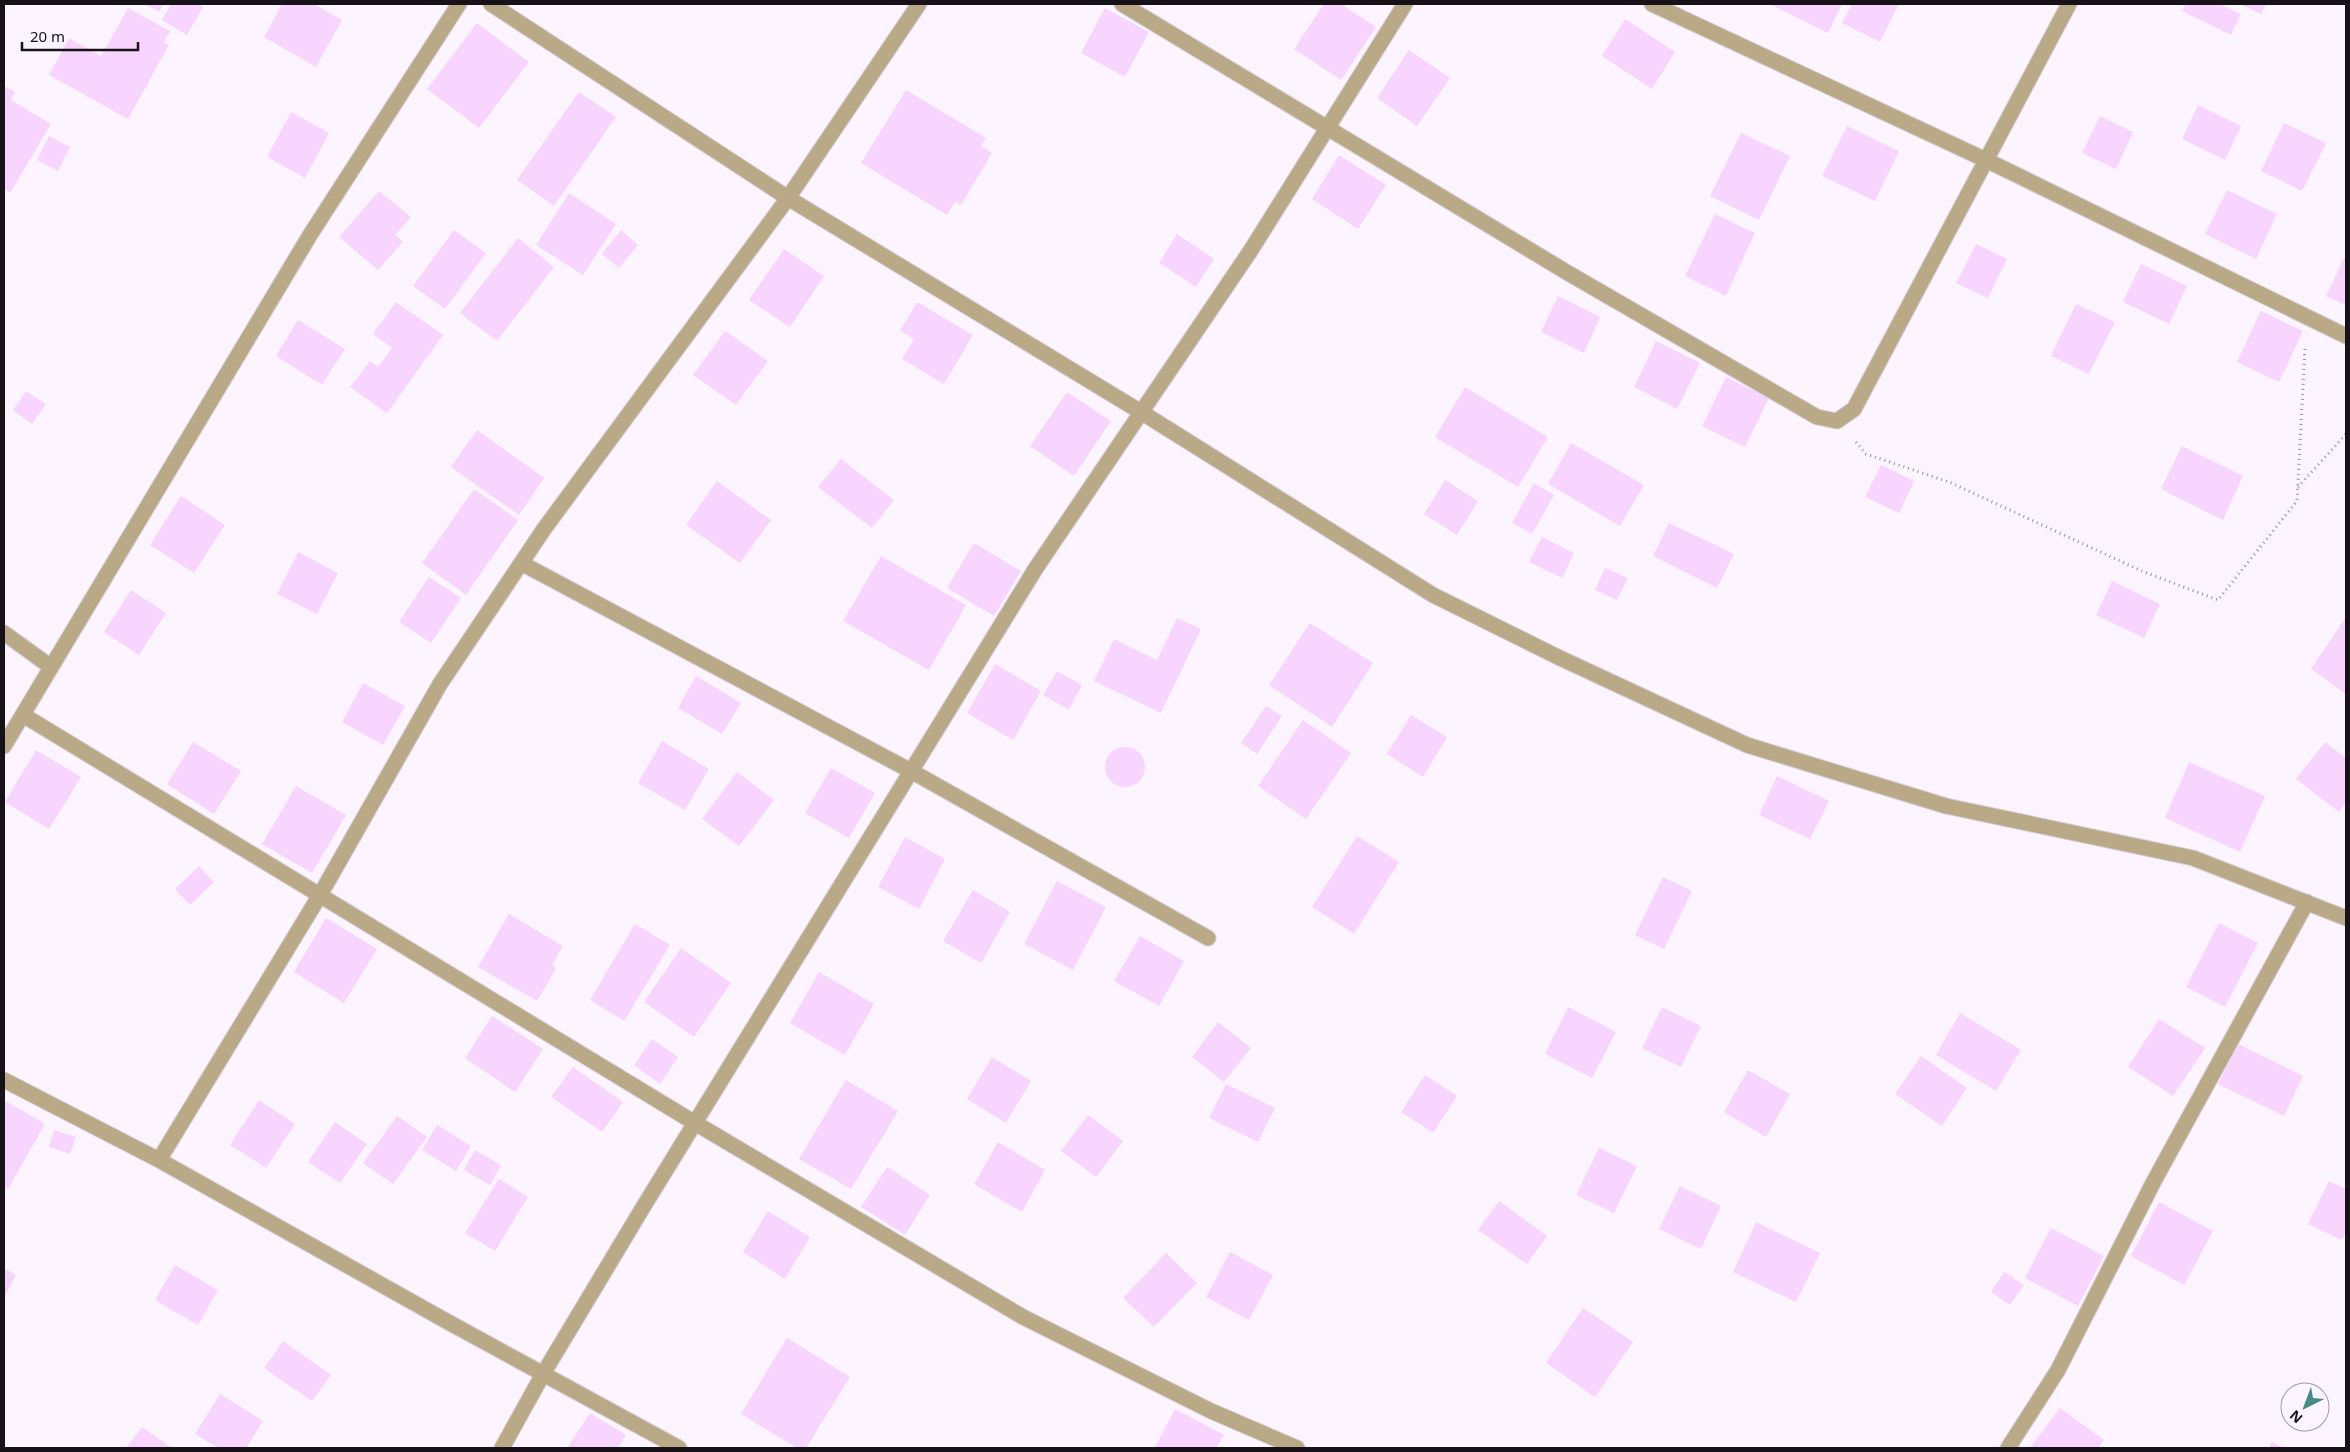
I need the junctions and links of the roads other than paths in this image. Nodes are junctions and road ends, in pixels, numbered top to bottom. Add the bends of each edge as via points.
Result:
1 (459, 4) edge
2 (491, 4) edge
3 (919, 4) edge
4 (1122, 4) edge
5 (1405, 4) edge
6 (1652, 4) edge
7 (2069, 4) edge
8 (1327, 128) junction
9 (1986, 160) junction
10 (788, 198) junction
11 (2346, 336) edge
12 (1142, 412) junction
13 (521, 563) junction
14 (4, 634) edge
15 (51, 667) junction
16 (23, 715) junction
17 (4, 746) edge
18 (912, 771) junction
19 (320, 895) junction
20 (2307, 902) junction
21 (2346, 918) edge
22 (1208, 938) dead end
23 (4, 1080) edge
24 (695, 1123) junction
25 (159, 1160) junction
26 (543, 1374) junction
27 (502, 1448) edge
28 (679, 1448) edge
29 (1297, 1448) edge
30 (2008, 1448) edge

1 - 15 street via 310,235
2 - 10 street
3 - 10 street
4 - 8 street
5 - 8 street
6 - 9 street
7 - 9 street
8 - 9 street via 1568,273 1818,416 1837,421 1854,409
8 - 12 street via 1251,250
9 - 11 street
10 - 12 street
10 - 13 street
12 - 18 street via 1036,568
12 - 20 street via 1433,595 1747,745 1946,806 2192,858
13 - 18 street
13 - 19 street via 440,684
14 - 15 street
15 - 16 street
16 - 17 street
16 - 19 street
18 - 22 street
18 - 24 street
19 - 24 street
19 - 25 street
20 - 21 street
20 - 30 street via 2154,1180 2058,1370
23 - 25 street
24 - 26 street
24 - 29 street via 1023,1316 1211,1411
25 - 26 street
26 - 27 street
26 - 28 street

